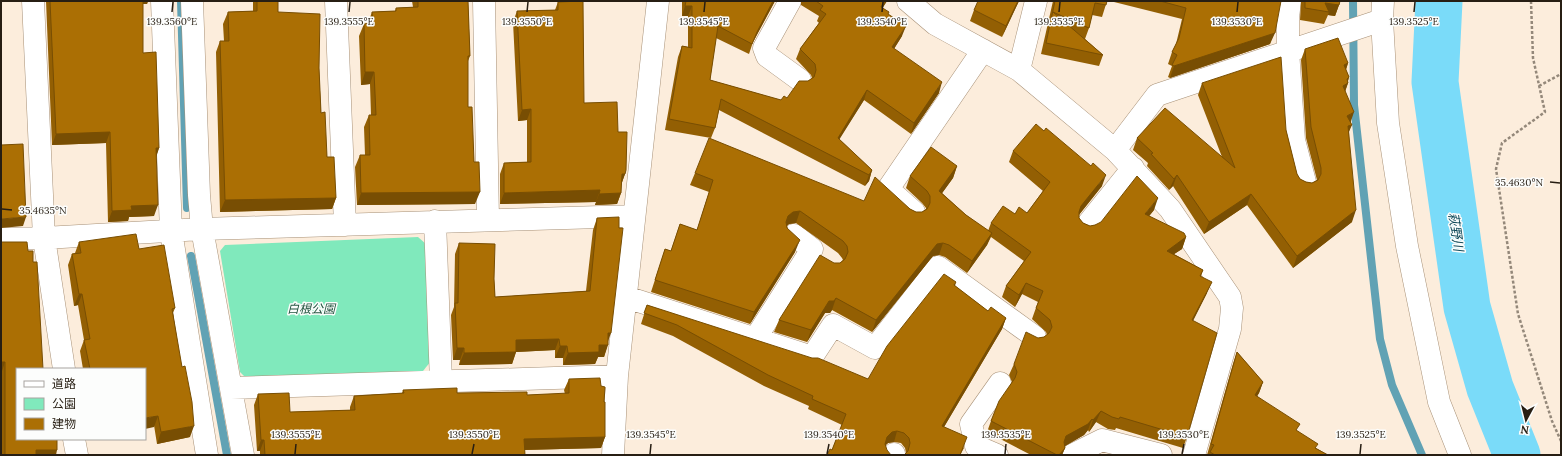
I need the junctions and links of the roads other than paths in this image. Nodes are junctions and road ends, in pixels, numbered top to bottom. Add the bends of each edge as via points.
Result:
1 (33, 1) edge
2 (162, 1) edge
3 (192, 1) edge
4 (336, 1) edge
5 (484, 1) edge
6 (658, 1) edge
7 (790, 1) edge
8 (908, 1) edge
9 (1036, 1) edge
10 (1290, 1) edge
11 (1376, 16) edge
12 (984, 50) junction
13 (1288, 50) junction
14 (1019, 70) junction
15 (800, 80) edge
16 (1114, 150) junction
17 (1133, 168) junction
18 (1305, 182) edge
19 (914, 212) edge
20 (634, 216) junction
21 (488, 220) junction
22 (435, 221) junction
23 (345, 225) junction
24 (1086, 225) edge
25 (202, 229) junction
26 (171, 231) junction
27 (794, 235) edge
28 (44, 238) junction
29 (1, 239) edge
30 (812, 250) junction
31 (831, 264) edge
32 (626, 297) junction
33 (1035, 337) edge
34 (755, 339) junction
35 (64, 368) edge
36 (618, 376) junction
37 (441, 382) junction
38 (1000, 383) dead end
39 (231, 388) junction
40 (74, 440) edge
41 (77, 455) edge
42 (207, 455) edge
43 (243, 455) edge
44 (613, 455) edge
45 (997, 455) edge
46 (1072, 455) edge
47 (1161, 455) edge
48 (1194, 455) edge
49 (1460, 455) edge

1 - 28 street
2 - 26 street
3 - 25 street
4 - 23 street
5 - 21 street
6 - 20 street
7 - 15 street via 764,48 767,56
8 - 12 street via 935,24
9 - 14 street
10 - 13 street
11 - 13 street via 1342,32
11 - 49 street via 1388,123 1407,246 1439,402
12 - 14 street
12 - 19 street via 888,189
13 - 16 street via 1157,95
13 - 18 street via 1294,140
14 - 16 street
16 - 17 street
17 - 24 street
17 - 48 street via 1170,209 1230,297 1230,329
20 - 21 street
20 - 32 street
21 - 22 street
22 - 23 street
22 - 37 street
23 - 25 street
25 - 26 street
25 - 39 street
26 - 28 street
26 - 42 street
27 - 30 street
28 - 29 street
28 - 35 street
30 - 31 street
30 - 34 street
32 - 34 street
32 - 36 street
33 - 34 street via 938,268 875,348 833,325 812,357
36 - 37 street
36 - 44 street
37 - 39 street
38 - 45 street via 971,424 976,446
39 - 43 street
40 - 41 street
46 - 47 street via 1102,440

